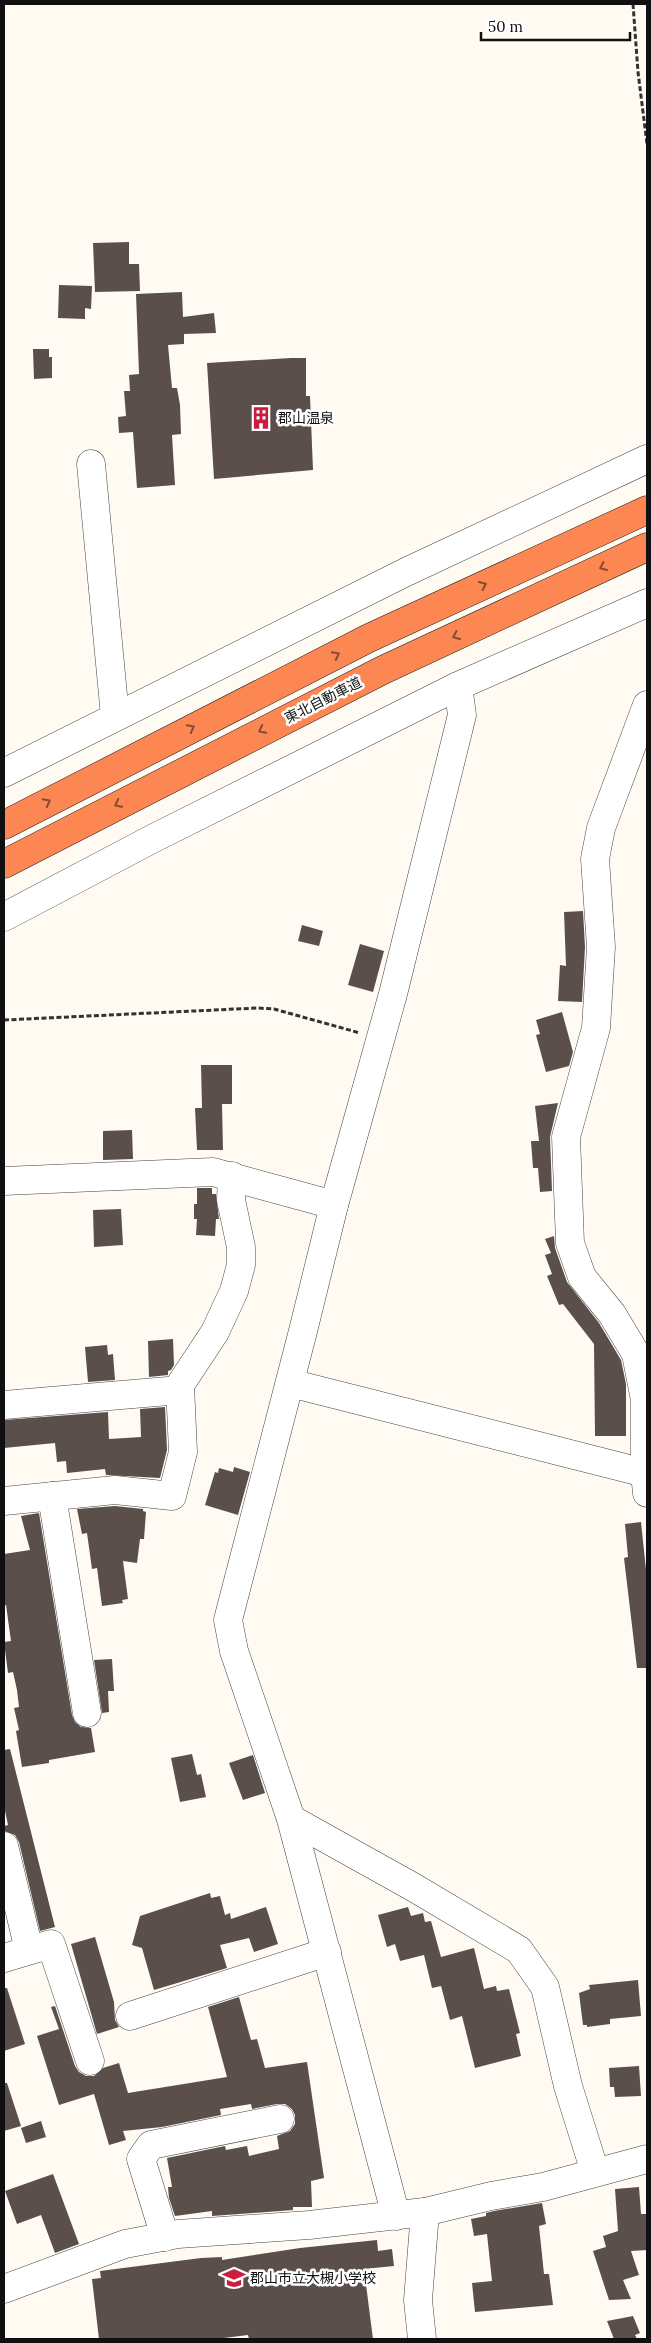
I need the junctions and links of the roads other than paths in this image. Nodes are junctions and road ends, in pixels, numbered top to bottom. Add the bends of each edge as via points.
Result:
1 (647, 459) edge
2 (91, 464) dead end
3 (647, 510) edge
4 (647, 547) edge
5 (647, 603) edge
6 (458, 686) junction
7 (647, 704) edge
8 (115, 716) junction
9 (4, 773) edge
10 (4, 825) edge
11 (4, 864) edge
12 (4, 918) edge
13 (232, 1176) junction
14 (4, 1181) edge
15 (334, 1205) junction
16 (290, 1384) junction
17 (180, 1390) junction
18 (4, 1405) edge
19 (646, 1483) edge
20 (52, 1496) junction
21 (4, 1501) edge
22 (86, 1713) dead end
23 (291, 1820) junction
24 (4, 1846) edge
25 (326, 1952) junction
26 (16, 1954) edge
27 (130, 2016) dead end
28 (90, 2061) dead end
29 (280, 2119) dead end
30 (647, 2159) edge
31 (595, 2172) junction
32 (425, 2212) junction
33 (396, 2216) junction
34 (165, 2236) junction
35 (4, 2289) edge
36 (422, 2339) edge

1 - 8 street via 406,572
2 - 8 street
10 -> 3 highway via 370,638
4 -> 11 highway, 東北自動車道 via 382,670
5 - 6 street
6 - 12 street via 154,838
6 - 15 street via 462,715 381,1038
7 - 19 street via 600,828 595,859 602,947 596,1028 566,1137 570,1243 582,1278 612,1314 636,1354 645,1400
8 - 9 street
13 - 14 street via 213,1172
13 - 15 street
13 - 17 street via 231,1200 241,1246 234,1291 216,1332 180,1385
15 - 16 street
16 - 19 street
16 - 23 street via 228,1620 234,1651
17 - 18 street
17 - 20 street via 183,1452 172,1496 115,1490
20 - 21 street
20 - 22 street
23 - 25 street
23 - 31 street via 519,1950 545,1987 568,2086
24 - 26 street
25 - 27 street
25 - 33 street
26 - 28 street via 51,1944
29 - 34 street via 151,2145 140,2159
30 - 31 street
31 - 32 street via 543,2187
32 - 33 street
32 - 36 street via 418,2300
33 - 34 street
34 - 35 street via 125,2244

